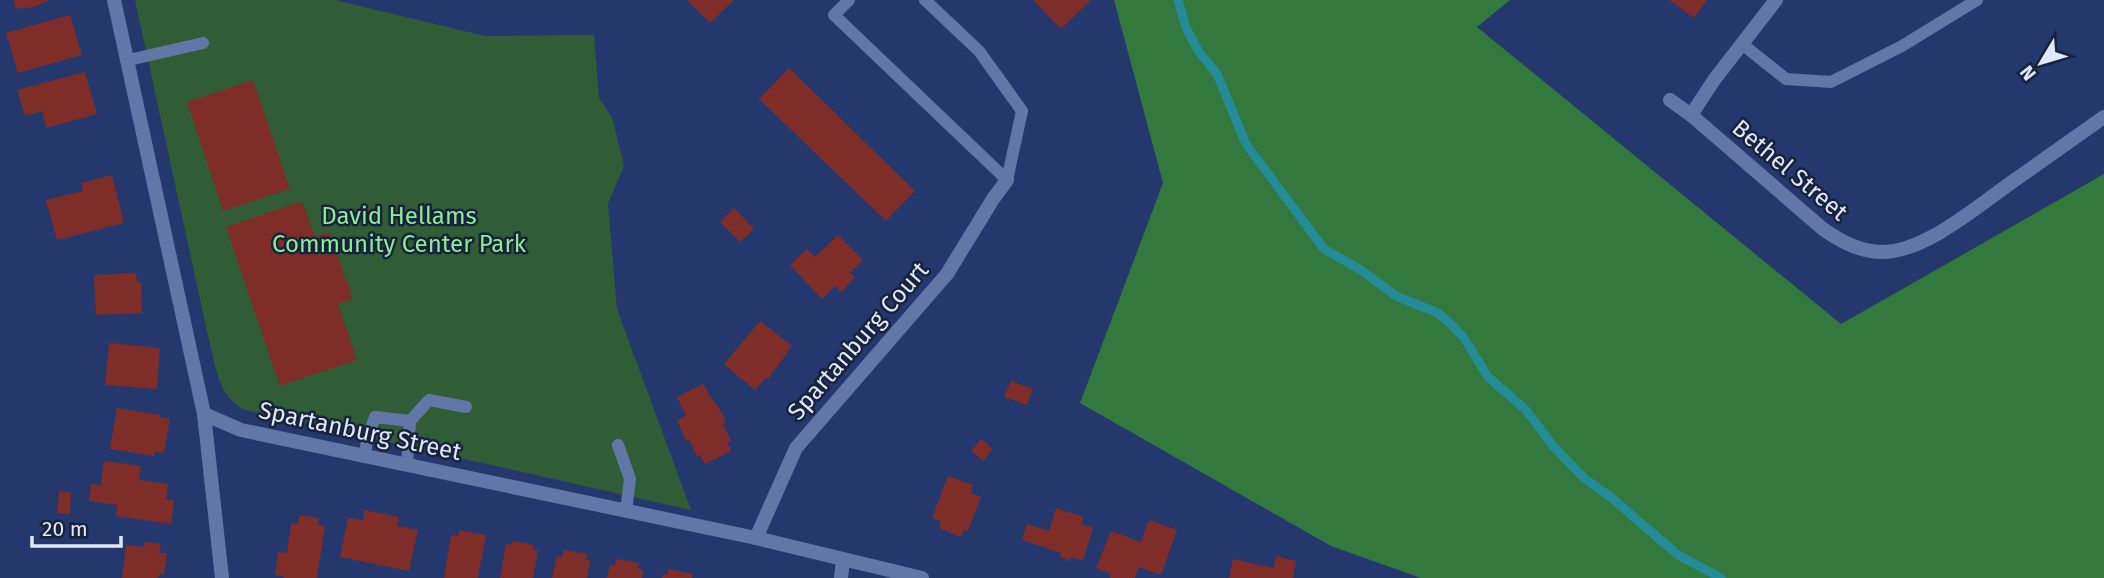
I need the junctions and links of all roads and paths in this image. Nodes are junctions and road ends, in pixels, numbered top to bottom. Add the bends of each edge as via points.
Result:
1 (114, 0) edge
2 (849, 0) edge
3 (925, 0) edge
4 (1776, 0) edge
5 (1977, 0) edge
6 (203, 43) dead end
7 (1742, 44) junction
8 (129, 60) junction
9 (1670, 100) dead end
10 (1691, 115) junction
11 (2104, 117) edge
12 (1007, 180) junction
13 (466, 407) dead end
14 (204, 414) junction
15 (410, 421) junction
16 (618, 445) dead end
17 (365, 456) junction
18 (407, 464) junction
19 (626, 511) junction
20 (756, 538) junction
21 (843, 560) junction
22 (222, 578) edge
23 (841, 578) edge
24 (922, 578) edge

1 - 8 street
2 - 12 lane via 834,15
3 - 12 lane via 979,51 1022,111
4 - 7 street
5 - 7 lane via 1831,82 1786,79
6 - 8 lane
7 - 10 street
8 - 14 street
9 - 10 street, Bethel Street
10 - 11 street, Bethel Street via 1823,229 1842,242 1881,252 1919,243
12 - 20 street, Spartanburg Court via 947,274 796,448
13 - 15 lane via 429,400
14 - 17 street, Spartanburg Street via 241,429
14 - 22 street
15 - 17 lane via 375,417
15 - 18 lane
16 - 19 lane via 630,479
17 - 18 street, Spartanburg Street
18 - 19 street, Spartanburg Street
19 - 20 street, Spartanburg Street
20 - 21 street, Spartanburg Street
21 - 23 street
21 - 24 street, Spartanburg Street

